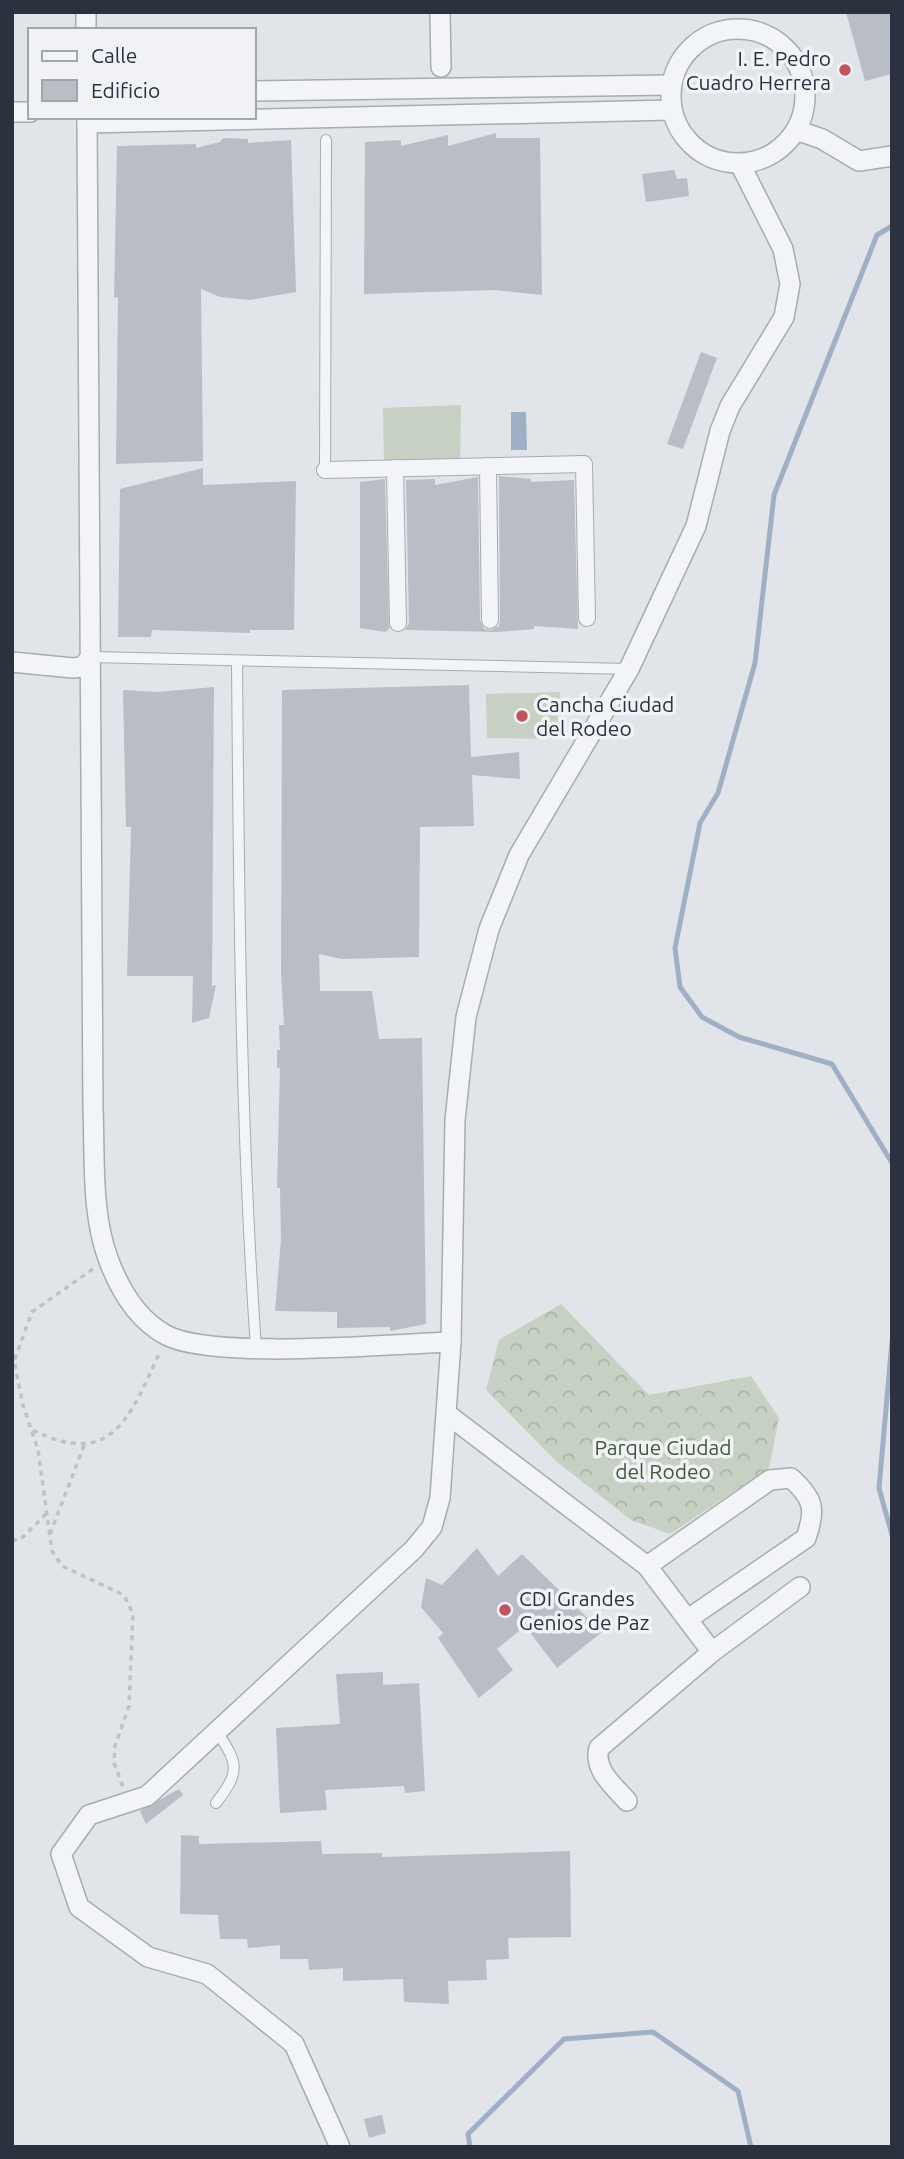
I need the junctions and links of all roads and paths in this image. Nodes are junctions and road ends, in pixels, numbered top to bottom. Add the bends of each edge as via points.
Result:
1 (440, 12) edge
2 (728, 21) edge
3 (441, 67) dead end
4 (671, 85) junction
5 (256, 91) edge
6 (671, 110) junction
7 (256, 117) edge
8 (145, 119) edge
9 (87, 120) edge
10 (796, 130) junction
11 (326, 140) dead end
12 (892, 156) edge
13 (740, 164) junction
14 (488, 466) junction
15 (395, 468) junction
16 (325, 470) joint
17 (587, 618) dead end
18 (490, 620) dead end
19 (398, 623) dead end
20 (91, 657) junction
21 (237, 661) junction
22 (12, 662) edge
23 (629, 669) junction
24 (108, 1259) junction
25 (168, 1336) junction
26 (451, 1342) junction
27 (256, 1348) junction
28 (447, 1414) junction
29 (31, 1429) junction
30 (85, 1442) junction
31 (47, 1513) junction
32 (50, 1536) junction
33 (12, 1541) edge
34 (646, 1566) junction
35 (800, 1587) dead end
36 (688, 1619) junction
37 (712, 1652) junction
38 (217, 1732) junction
39 (627, 1801) dead end
40 (129, 1802) junction
41 (216, 1803) dead end
42 (341, 2147) edge

1 - 3 street
2 - 4 street via 691,48
2 - 10 street via 776,41 794,59 803,82 804,106
4 - 5 street
4 - 6 street
6 - 7 street
6 - 13 street via 679,130 695,148 716,160
8 - 9 street
9 - 20 street
10 - 12 street via 859,161
10 - 13 street via 782,148 762,160
11 - 16 lane
13 - 23 street via 783,249 790,284 784,317 730,406 696,526
14 - 15 street
14 - 17 street via 583,464
14 - 18 street
15 - 16 street
15 - 19 street
20 - 21 lane
20 - 22 street via 82,667 73,668
20 - 24 street via 93,1109 99,1215
21 - 23 lane
21 - 27 lane via 239,962
23 - 26 street via 519,855 489,929 466,1017 456,1119
24 - 25 street via 122,1291 146,1321
24 - 29 path via 32,1312 15,1361
25 - 27 street via 203,1345
25 - 30 path via 127,1420 99,1442
26 - 27 street
26 - 28 street
28 - 34 street
28 - 38 street via 440,1498 432,1527 414,1549
29 - 30 path via 60,1444
29 - 31 path
30 - 32 path
31 - 32 path
31 - 33 path via 20,1540
32 - 40 path via 51,1551 62,1566 124,1595 133,1614 129,1706 114,1763
34 - 36 street
34 - 36 street via 770,1479 791,1478 807,1492 814,1515 806,1538
35 - 37 street
36 - 37 street
37 - 39 street via 599,1748 600,1770
38 - 40 street via 147,1796
38 - 41 lane via 235,1771 233,1782
40 - 42 street via 89,1815 61,1854 79,1907 148,1958 208,1974 294,2044

